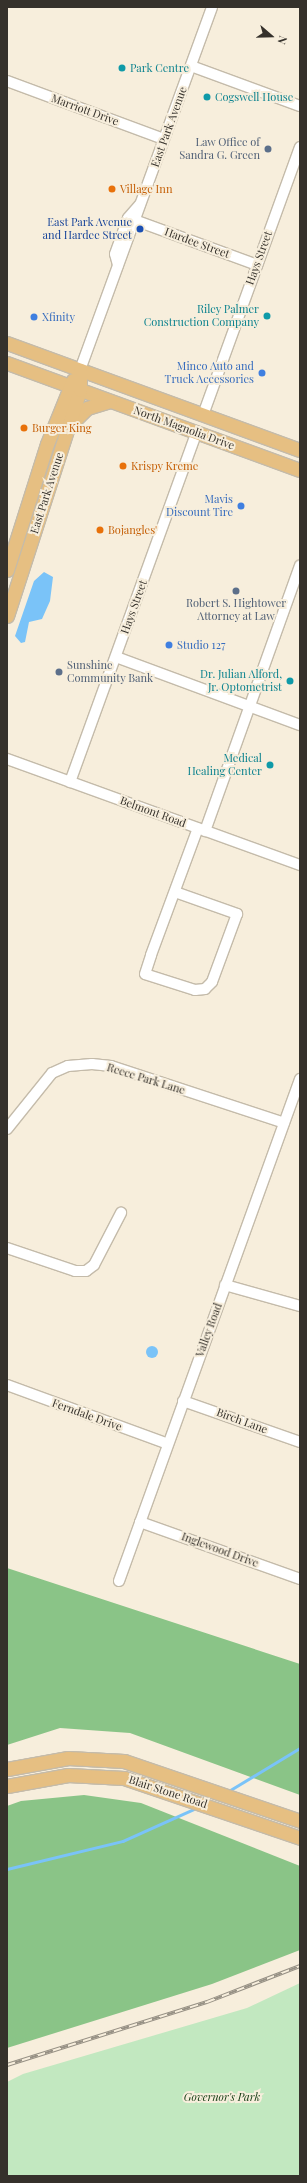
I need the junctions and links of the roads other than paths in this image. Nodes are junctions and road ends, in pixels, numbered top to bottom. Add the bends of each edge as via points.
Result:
1 (212, 7) edge
2 (191, 66) junction
3 (7, 81) edge
4 (300, 106) edge
5 (164, 139) junction
6 (300, 147) edge
7 (142, 201) junction
8 (137, 221) junction
9 (118, 264) junction
10 (257, 265) junction
11 (7, 343) edge
12 (7, 363) edge
13 (80, 370) junction
14 (74, 388) junction
15 (110, 401) junction
16 (203, 415) junction
17 (68, 427) junction
18 (197, 432) junction
19 (300, 450) edge
20 (300, 470) edge
21 (300, 566) edge
22 (7, 570) edge
23 (7, 616) edge
24 (116, 657) junction
25 (250, 706) junction
26 (300, 725) edge
27 (7, 759) edge
28 (70, 782) junction
29 (202, 830) junction
30 (300, 865) edge
31 (175, 892) junction
32 (300, 1079) edge
33 (284, 1123) junction
34 (7, 1129) edge
35 (121, 1213) dead end
36 (7, 1248) edge
37 (225, 1285) junction
38 (300, 1306) edge
39 (7, 1385) edge
40 (183, 1400) junction
41 (300, 1442) edge
42 (168, 1444) junction
43 (140, 1522) junction
44 (300, 1579) edge
45 (119, 1581) dead end
46 (7, 1769) edge
47 (7, 1786) edge
48 (300, 1822) edge
49 (300, 1838) edge

1 - 2 street, East Park Avenue
2 - 4 street
2 - 5 street, East Park Avenue
3 - 5 street, Marriott Drive
5 - 7 street, East Park Avenue
6 - 10 street, Hays Street
7 - 8 street, East Park Avenue
7 - 9 street, East Park Avenue via 128,218 115,254
8 - 9 street, East Park Avenue
8 - 10 street, Hardee Street
9 - 13 street, East Park Avenue
10 - 16 street, Hays Street
11 - 13 main road, North Magnolia Drive
12 - 14 main road, North Magnolia Drive
13 - 14 main road, East Park Avenue
13 - 16 main road, North Magnolia Drive
14 - 15 main road, North Magnolia Drive
14 - 17 main road, East Park Avenue
14 - 22 main road, East Park Avenue
15 - 17 main road via 87,408
15 - 18 main road, North Magnolia Drive
16 - 19 main road, North Magnolia Drive
17 - 23 main road, East Park Avenue
18 - 20 main road, North Magnolia Drive
18 - 24 street, Hays Street
21 - 25 street
24 - 25 street
24 - 28 street, Hays Street
25 - 26 street
25 - 29 street
27 - 28 street, Belmont Road
28 - 29 street, Belmont Road
29 - 30 street, Belmont Road
29 - 31 street
31 - 31 street via 145,974 195,990 205,989 212,982 237,914
32 - 33 street, Valley Road
33 - 34 street, Reece Park Lane via 111,1066 92,1064 68,1066 52,1073
33 - 37 street, Valley Road
35 - 36 street via 94,1265 86,1271 75,1271
37 - 38 street
37 - 40 street, Valley Road
39 - 42 street, Ferndale Drive
40 - 41 street, Birch Lane
40 - 42 street, Valley Road
42 - 43 street, Valley Road
43 - 44 street, Inglewood Drive
43 - 45 street, Valley Road
46 - 48 main road, Blair Stone Road via 55,1759 95,1758 131,1762
47 - 49 main road, Blair Stone Road via 52,1776 95,1774 124,1778

